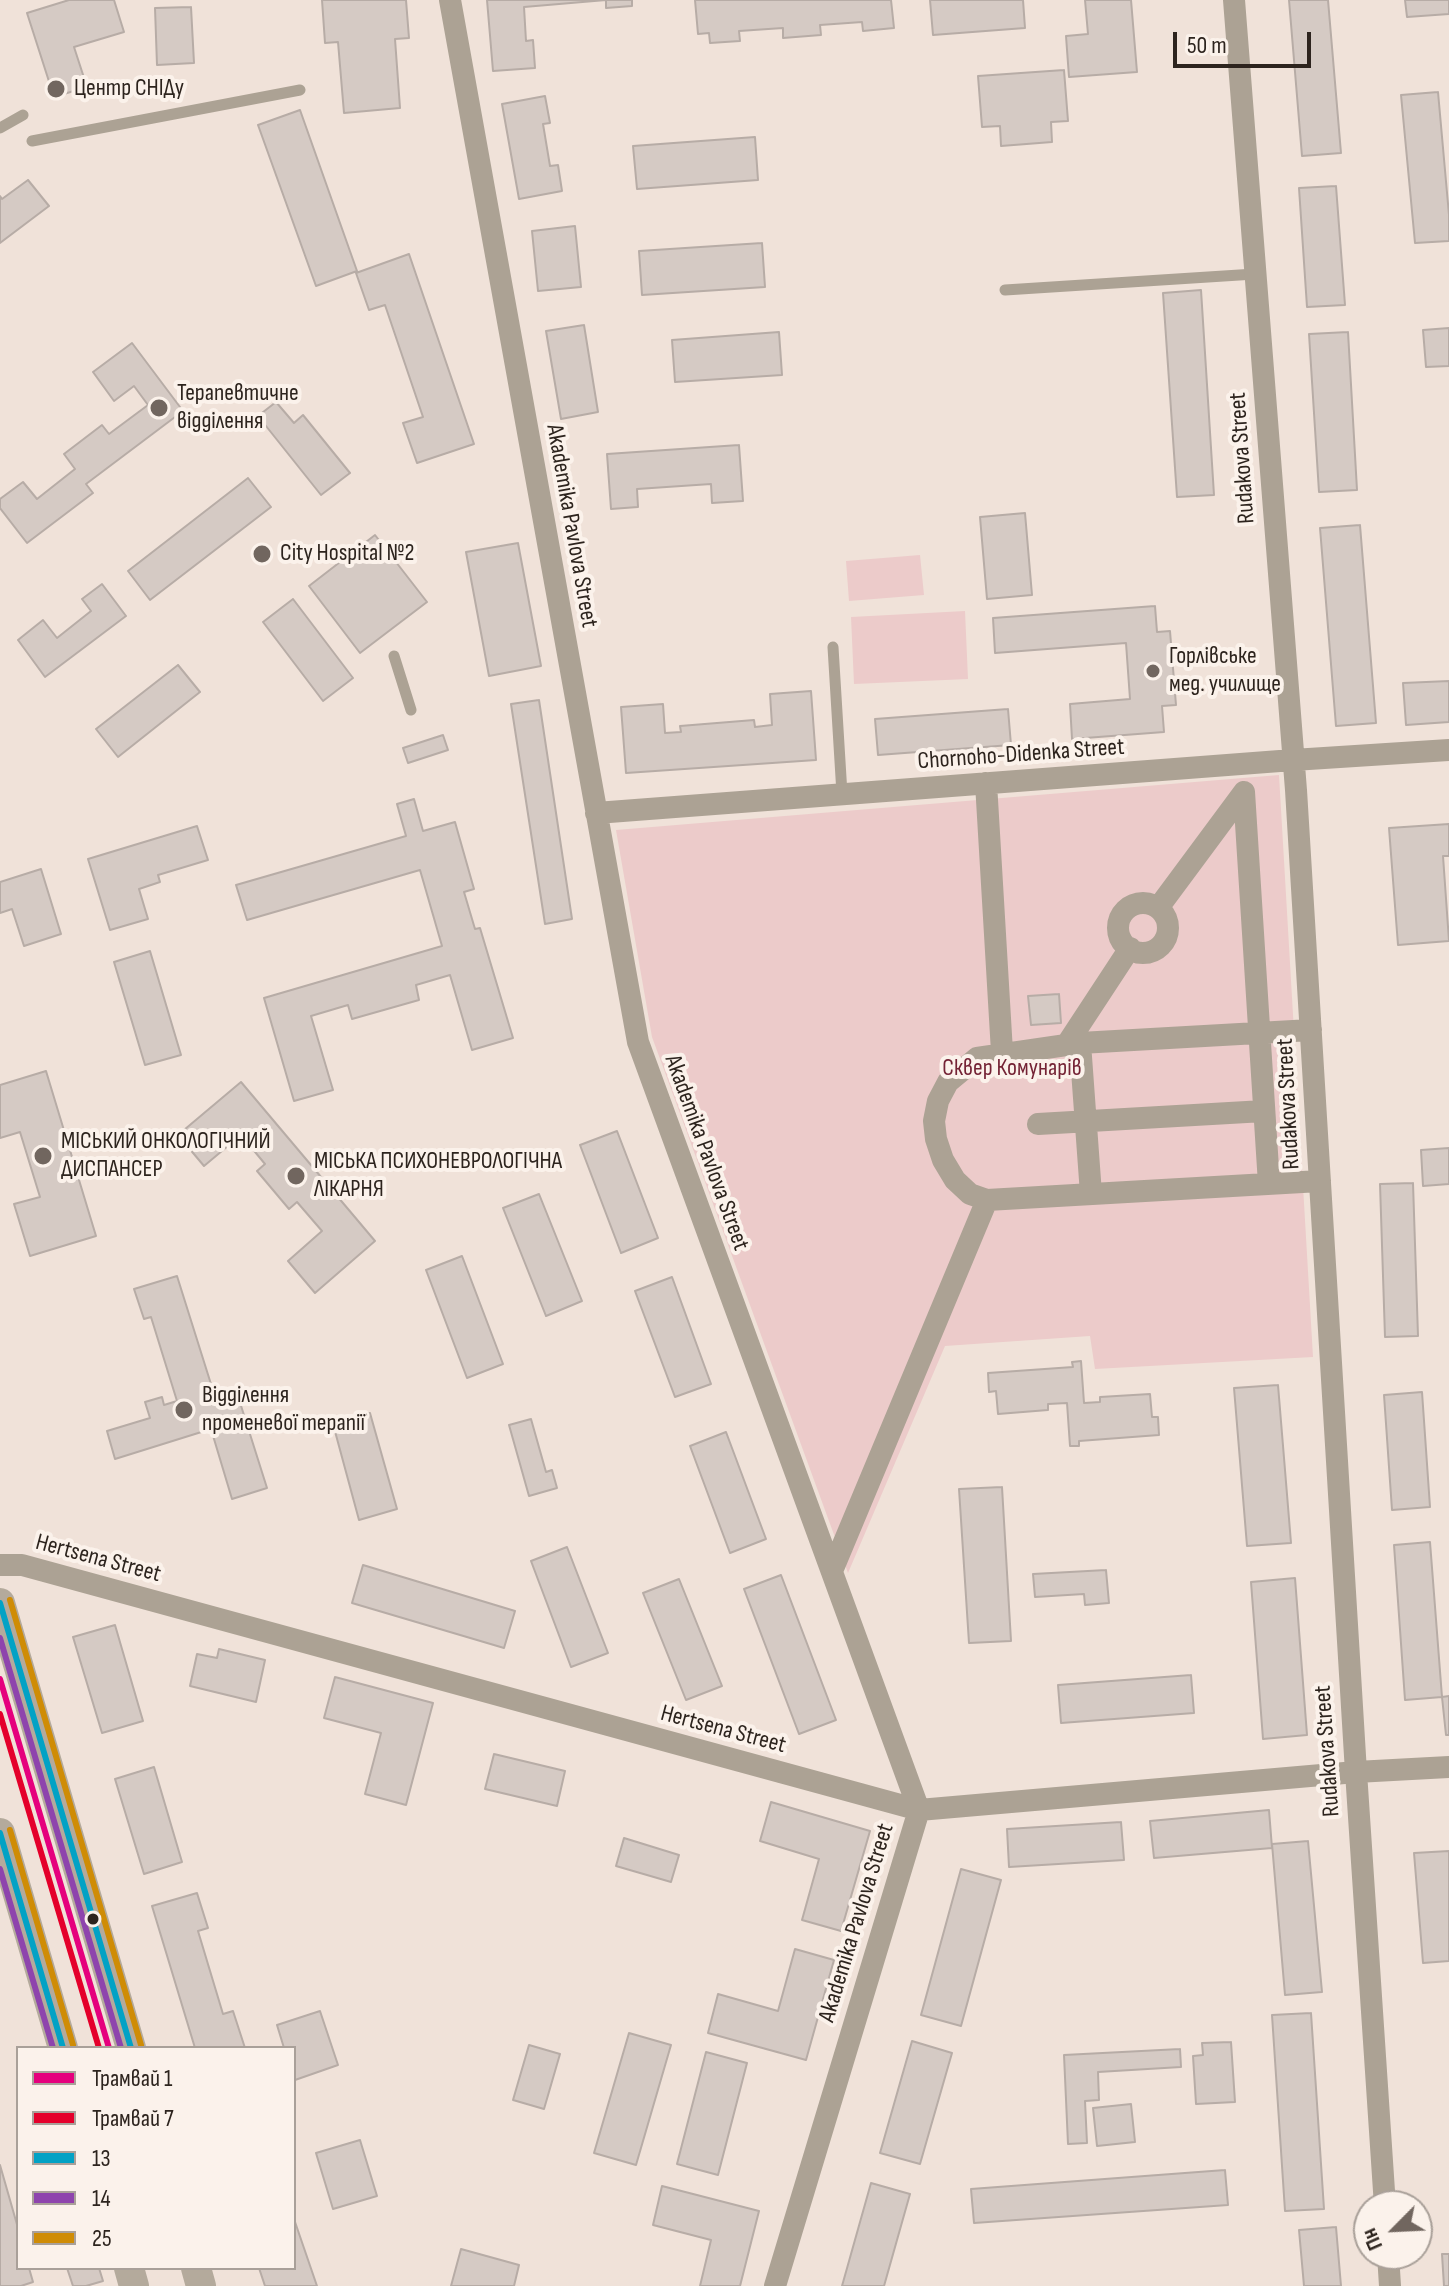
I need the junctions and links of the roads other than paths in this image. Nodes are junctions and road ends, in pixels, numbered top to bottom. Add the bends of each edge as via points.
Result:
1 (450, 0) edge
2 (1234, 0) edge
3 (300, 90) dead end
4 (23, 115) dead end
5 (0, 128) edge
6 (32, 141) dead end
7 (1255, 274) junction
8 (1005, 290) dead end
9 (833, 647) dead end
10 (394, 656) dead end
11 (411, 710) dead end
12 (1449, 750) edge
13 (1293, 760) junction
14 (986, 783) junction
15 (842, 794) junction
16 (596, 813) junction
17 (1158, 908) junction
18 (1130, 948) junction
19 (1311, 1030) junction
20 (1259, 1033) junction
21 (1074, 1043) junction
22 (1002, 1052) junction
23 (1264, 1111) junction
24 (1086, 1121) junction
25 (1038, 1124) dead end
26 (1320, 1181) junction
27 (1269, 1184) junction
28 (1091, 1194) junction
29 (987, 1200) junction
30 (0, 1565) edge
31 (832, 1571) junction
32 (0, 1603) edge
33 (1449, 1767) edge
34 (1356, 1772) junction
35 (919, 1810) junction
36 (0, 1833) edge
37 (5, 1866) edge
38 (62, 2046) edge
39 (130, 2046) edge
40 (1384, 2190) edge
41 (775, 2286) edge

1 - 16 street, Akademika Pavlova Street
2 - 7 street, Rudakova Street
3 - 6 lane
4 - 5 lane
7 - 8 lane
7 - 13 street, Rudakova Street
9 - 15 lane
10 - 11 lane
12 - 13 street, Chornoho-Didenka Street
13 - 14 street, Chornoho-Didenka Street
13 - 19 street, Rudakova Street
14 - 15 street, Chornoho-Didenka Street
14 - 22 street
15 - 16 street, Chornoho-Didenka Street
16 - 31 street, Akademika Pavlova Street via 638,1042
17 - 18 street via 1168,928 1161,946 1147,952
17 - 18 street via 1139,903 1123,913 1119,934
17 - 20 street via 1244,792
18 - 21 street
19 - 20 street
19 - 26 street, Rudakova Street
20 - 21 street
20 - 23 street
21 - 22 street
21 - 24 street
22 - 29 street via 977,1058 948,1082 934,1121 943,1160 955,1180
23 - 24 street
23 - 27 street
24 - 25 street
24 - 28 street
26 - 27 street
26 - 34 street, Rudakova Street
27 - 28 street
28 - 29 street
29 - 31 street
30 - 35 street, Hertsena Street via 22,1565
31 - 35 street, Akademika Pavlova Street
32 - 39 main road
33 - 34 street, Hertsena Street
34 - 35 street, Hertsena Street
34 - 40 street, Rudakova Street
35 - 41 street, Akademika Pavlova Street
36 - 37 main road
37 - 38 main road

